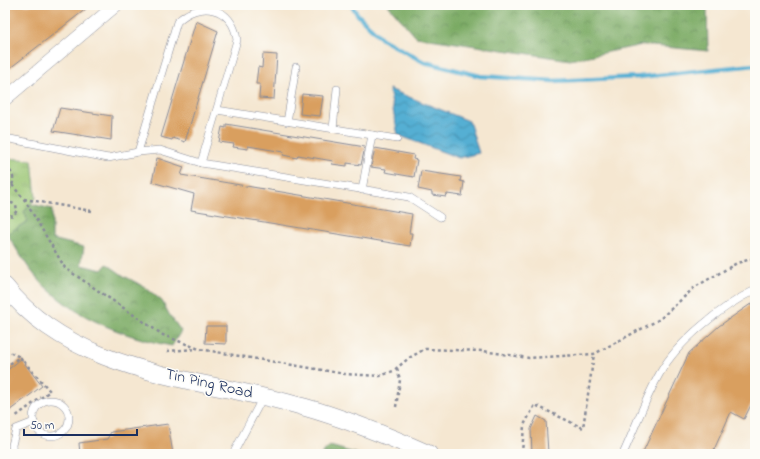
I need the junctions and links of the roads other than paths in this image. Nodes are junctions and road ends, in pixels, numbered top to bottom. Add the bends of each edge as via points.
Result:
1 (116, 5) edge
2 (296, 67) dead end
3 (337, 89) dead end
4 (5, 99) edge
5 (217, 110) junction
6 (287, 122) junction
7 (333, 129) junction
8 (372, 135) junction
9 (5, 138) edge
10 (398, 140) dead end
11 (138, 152) junction
12 (201, 164) junction
13 (362, 190) junction
14 (440, 217) dead end
15 (5, 286) edge
16 (755, 290) edge
17 (263, 397) junction
18 (34, 422) junction
19 (13, 454) edge
20 (233, 454) edge
21 (429, 454) edge
22 (623, 454) edge

1 - 4 street
2 - 6 lane
3 - 7 lane
5 - 6 lane
5 - 11 lane via 236,48 236,31 231,20 222,11 206,7 197,8 183,16 174,30
5 - 12 lane
6 - 7 lane
7 - 8 lane
8 - 10 lane
8 - 13 lane
9 - 11 lane via 108,158
11 - 12 lane via 160,150
12 - 13 lane
13 - 14 lane via 409,197
15 - 17 street, Tin Ping Road via 49,327 94,353 123,363
16 - 22 lane via 742,296 676,351 660,373
17 - 20 lane
17 - 21 street, Tin Ping Road via 350,422
18 - 18 lane via 35,411 43,402 49,400 60,402 68,412 66,428 56,435 45,435
18 - 19 lane via 16,429 12,445

